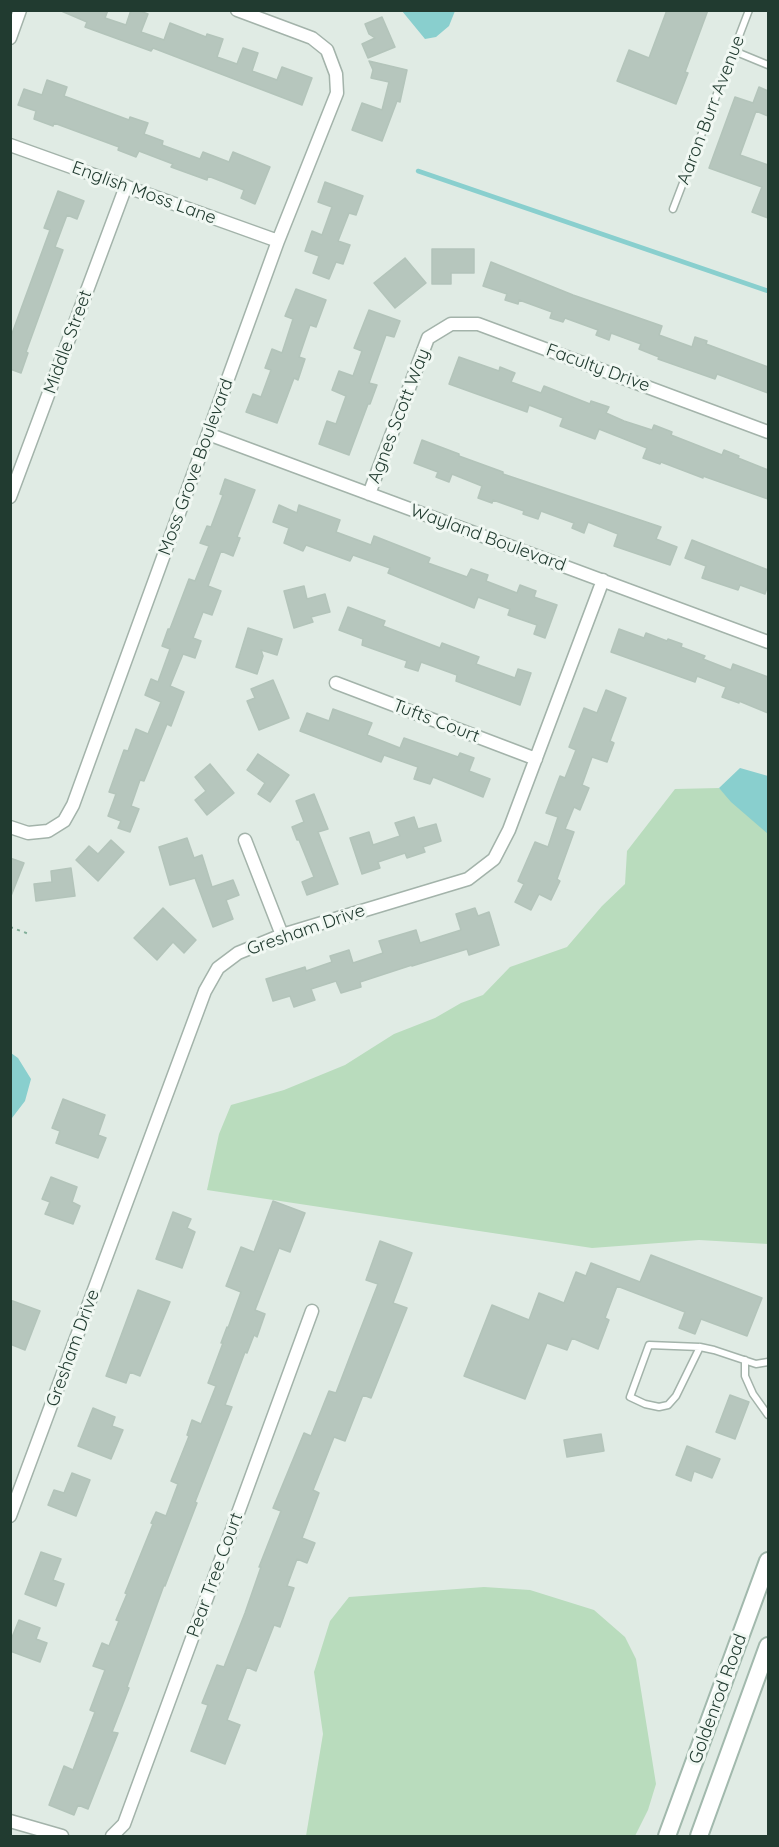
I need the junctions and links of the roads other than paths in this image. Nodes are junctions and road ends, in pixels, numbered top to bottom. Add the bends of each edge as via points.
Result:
1 (237, 10) edge
2 (749, 10) edge
3 (19, 14) edge
4 (10, 38) edge
5 (734, 51) junction
6 (768, 65) edge
7 (10, 145) edge
8 (126, 186) junction
9 (673, 209) dead end
10 (278, 241) junction
11 (428, 338) joint
12 (768, 432) edge
13 (208, 434) junction
14 (369, 494) junction
15 (10, 497) edge
16 (603, 580) junction
17 (768, 642) edge
18 (336, 683) dead end
19 (536, 759) junction
20 (10, 827) edge
21 (245, 840) dead end
22 (282, 935) junction
23 (312, 1311) dead end
24 (700, 1347) junction
25 (745, 1360) junction
26 (768, 1362) edge
27 (768, 1414) edge
28 (10, 1516) edge
29 (768, 1561) edge
30 (768, 1646) edge
31 (10, 1821) edge
32 (62, 1836) edge
33 (112, 1836) edge
34 (667, 1836) edge
35 (699, 1836) edge

1 - 10 street, Moss Grove Boulevard via 312,38 327,50 336,74 337,93
2 - 5 lane, Aaron Burr Avenue
3 - 4 street
5 - 6 lane
5 - 9 lane, Aaron Burr Avenue
7 - 8 street, English Moss Lane
8 - 10 street, English Moss Lane
8 - 15 street, Middle Street
10 - 13 street, Moss Grove Boulevard
11 - 12 street, Faculty Drive via 451,324 478,324
11 - 14 street, Agnes Scott Way
13 - 14 street, Wayland Boulevard
13 - 20 street, Moss Grove Boulevard via 73,805 64,821 48,831 28,833
14 - 16 street, Wayland Boulevard
16 - 17 street, Wayland Boulevard
16 - 19 street, Gresham Drive
18 - 19 street, Tufts Court
19 - 22 street, Gresham Drive via 494,859 468,879
21 - 22 street
22 - 28 street, Gresham Drive via 238,953 218,968 205,991
23 - 33 street, Pear Tree Court via 124,1824
24 - 24 lane via 649,1345 630,1397 659,1407 668,1405
24 - 25 lane
25 - 26 lane via 756,1364
25 - 27 lane via 745,1376
29 - 34 main road, Goldenrod Road
30 - 35 main road, Goldenrod Road
31 - 32 street

